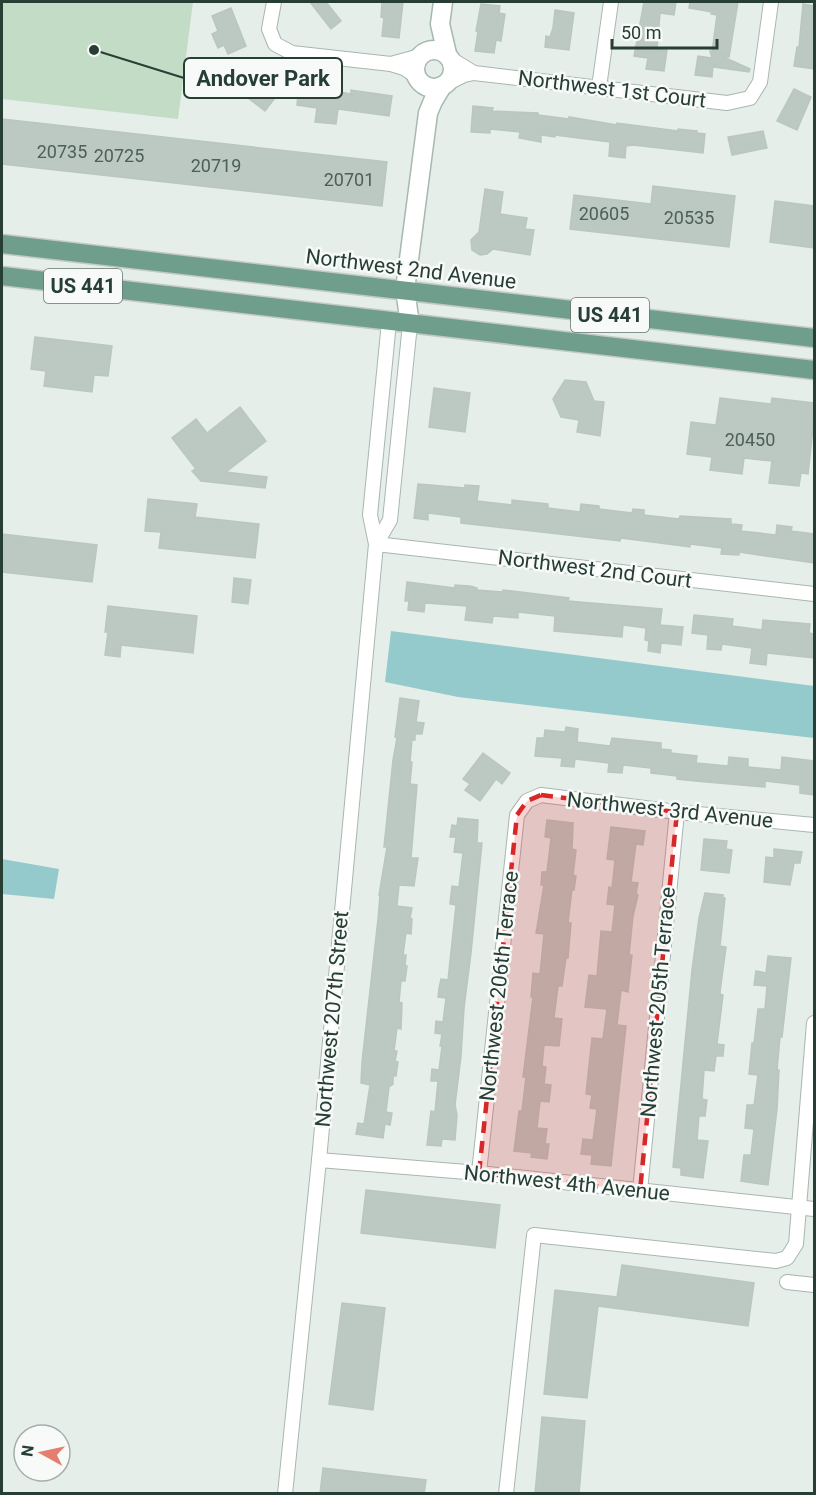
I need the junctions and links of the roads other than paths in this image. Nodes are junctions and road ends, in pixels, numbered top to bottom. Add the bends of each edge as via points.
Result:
1 (274, 2) edge
2 (443, 2) edge
3 (611, 2) edge
4 (771, 2) edge
5 (440, 24) junction
6 (423, 54) junction
7 (449, 56) junction
8 (391, 64) junction
9 (474, 73) junction
10 (418, 79) junction
11 (445, 84) junction
12 (599, 87) junction
13 (428, 113) junction
14 (2, 244) edge
15 (2, 276) edge
16 (405, 290) junction
17 (389, 322) junction
18 (410, 324) junction
19 (814, 338) edge
20 (814, 370) edge
21 (376, 544) junction
22 (814, 594) edge
23 (527, 801) joint
24 (677, 812) junction
25 (814, 825) edge
26 (814, 1023) edge
27 (319, 1160) junction
28 (478, 1173) junction
29 (640, 1191) junction
30 (798, 1207) junction
31 (814, 1209) edge
32 (787, 1282) dead end
33 (814, 1286) edge
34 (285, 1494) edge
35 (506, 1494) edge

1 - 8 street via 269,29 275,44 292,53
2 - 5 street
3 - 12 street
4 - 12 street, Northwest 1st Court via 760,82 750,98 727,103
5 - 6 street
5 - 7 street
6 - 7 street via 435,49
6 - 8 street
6 - 10 street via 416,63
7 - 9 street, Northwest 1st Court
7 - 11 street via 453,71
8 - 10 street
9 - 11 street, Northwest 1st Court
9 - 12 street, Northwest 1st Court
10 - 11 street via 430,88
10 - 13 street, Northwest 207th Street
11 - 13 street, Northwest 207th Street
13 - 16 street, Northwest 207th Street
14 - 16 main road, Northwest 2nd Avenue / US 441
15 - 17 main road, US 441
16 - 17 street, Northwest 207th Street
16 - 18 street, Northwest 207th Street
16 - 19 main road, Northwest 2nd Avenue / US 441
17 - 18 main road, US 441
17 - 21 street, Northwest 207th Street via 370,515
18 - 20 main road, US 441
18 - 21 street, Northwest 207th Street via 390,520
21 - 22 street, Northwest 2nd Court
21 - 27 street, Northwest 207th Street
23 - 24 street, Northwest 3rd Avenue via 541,795
23 - 28 street, Northwest 206th Terrace via 517,815
24 - 25 street, Northwest 3rd Avenue
24 - 29 street, Northwest 205th Terrace
26 - 30 street
27 - 28 street, Northwest 4th Avenue
27 - 34 street, Northwest 207th Street
28 - 29 street, Northwest 4th Avenue
29 - 30 street, Northwest 4th Avenue
30 - 31 street, Northwest 4th Avenue
30 - 35 street via 796,1244 787,1258 776,1261 534,1235
32 - 33 street

